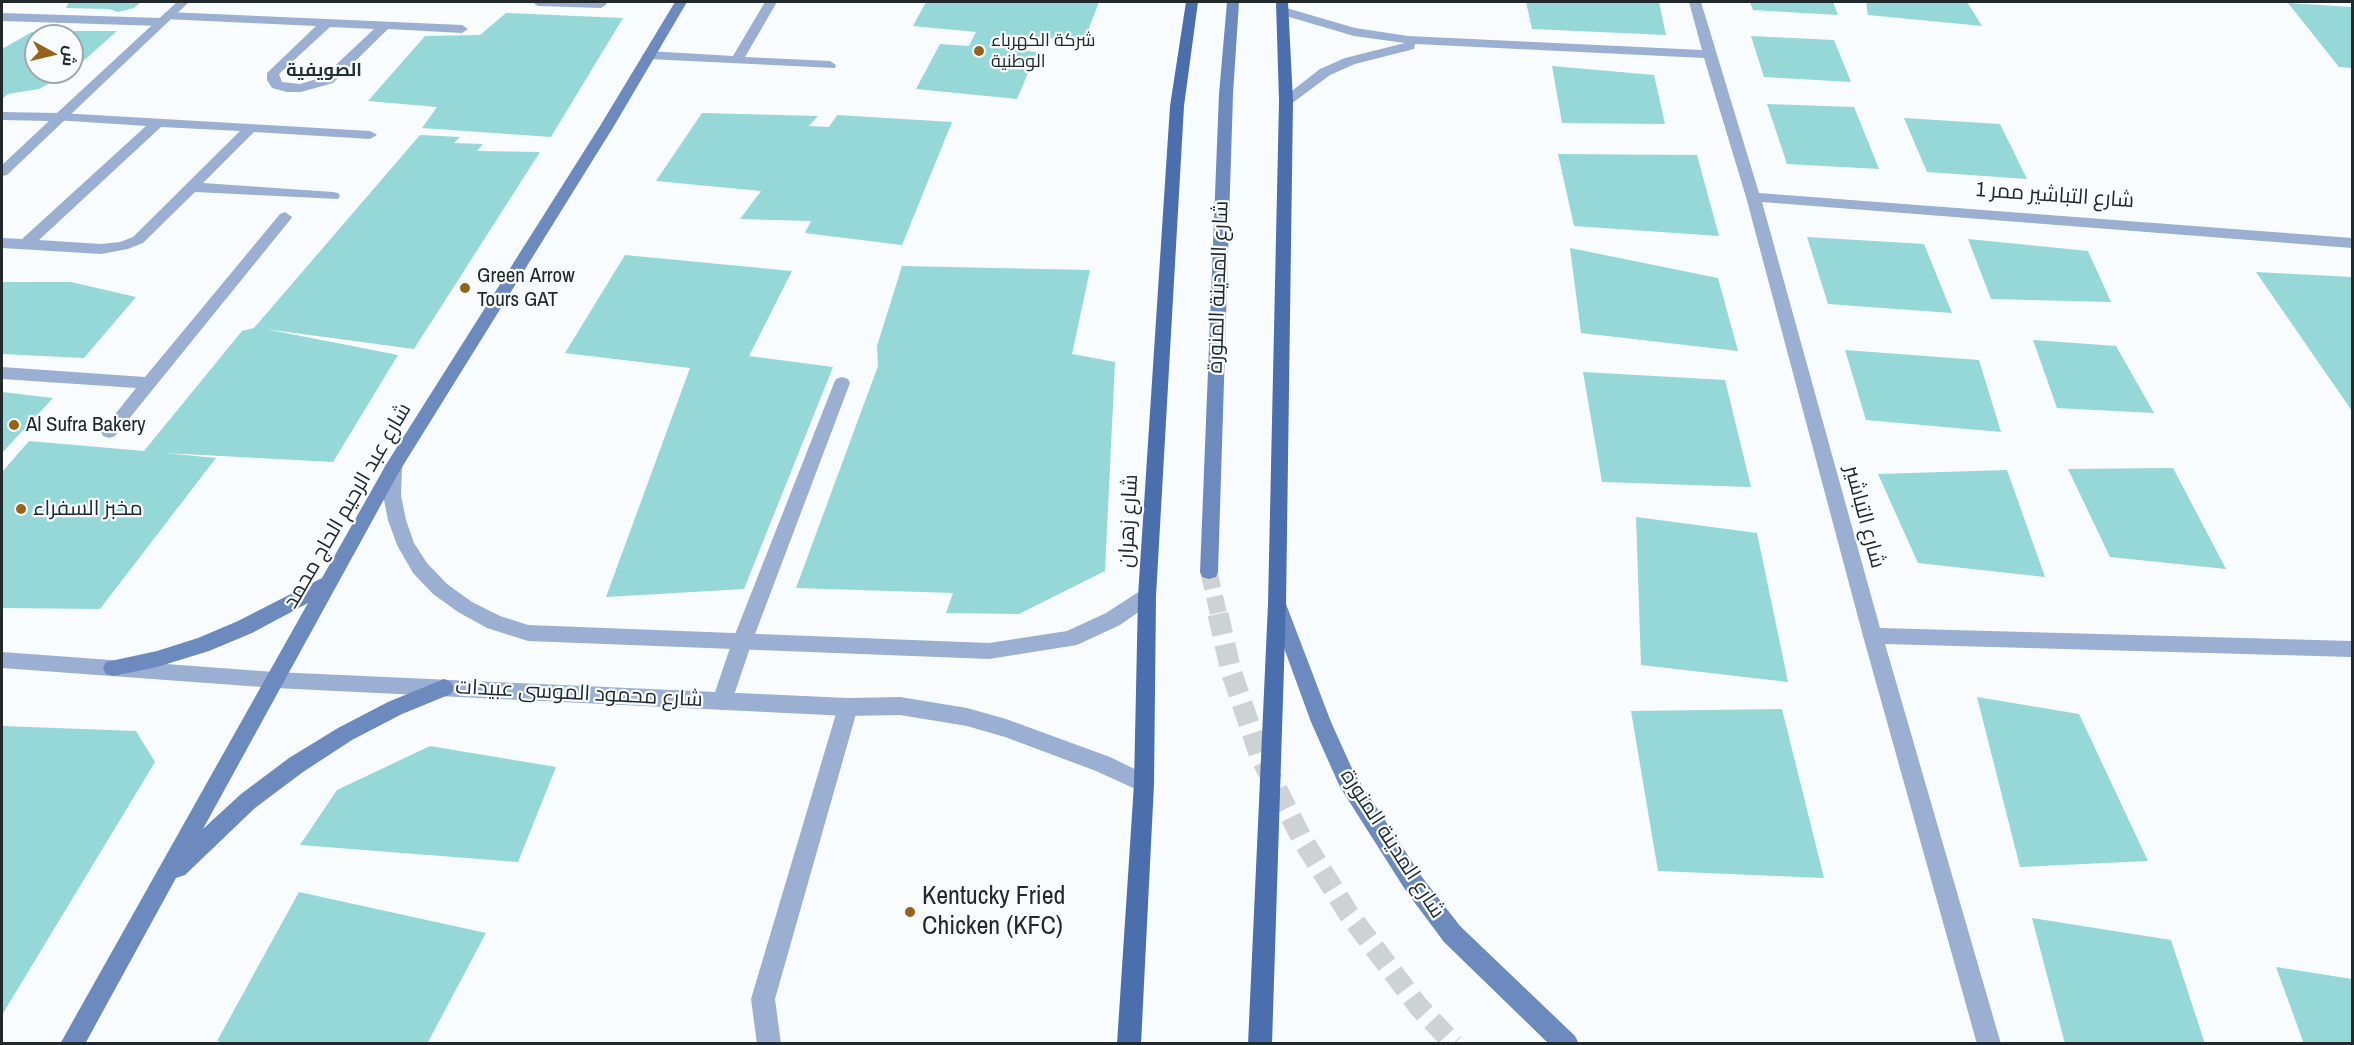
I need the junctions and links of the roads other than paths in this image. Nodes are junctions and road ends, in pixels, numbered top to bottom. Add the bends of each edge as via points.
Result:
1 (183, 2) edge
2 (538, 2) edge
3 (681, 2) edge
4 (771, 2) edge
5 (1192, 2) edge
6 (1233, 2) edge
7 (1695, 2) edge
8 (601, 4) dead end
9 (1282, 6) edge
10 (2, 17) edge
11 (165, 19) junction
12 (327, 23) junction
13 (385, 25) junction
14 (462, 28) dead end
15 (1436, 42) junction
16 (1709, 54) junction
17 (648, 55) junction
18 (737, 60) junction
19 (830, 65) dead end
20 (1286, 101) junction
21 (2, 116) edge
22 (60, 117) junction
23 (158, 123) junction
24 (251, 128) junction
25 (370, 135) dead end
26 (2, 172) edge
27 (191, 187) junction
28 (333, 196) dead end
29 (1753, 197) junction
30 (285, 217) dead end
31 (2, 243) edge
32 (2352, 243) edge
33 (26, 244) junction
34 (2, 373) edge
35 (150, 383) junction
36 (842, 383) dead end
37 (109, 432) dead end
38 (393, 468) junction
39 (1209, 572) tunnel mouth
40 (329, 583) junction
41 (1147, 596) junction
42 (1277, 604) junction
43 (1873, 636) junction
44 (742, 642) junction
45 (2352, 649) edge
46 (2, 660) edge
47 (113, 668) junction
48 (275, 680) junction
49 (444, 688) junction
50 (722, 701) junction
51 (848, 707) junction
52 (1144, 784) junction
53 (159, 887) junction
54 (72, 1044) edge
55 (769, 1044) edge
56 (1129, 1044) edge
57 (1260, 1044) edge
58 (1567, 1044) edge
59 (1989, 1044) edge

1 - 11 street
2 - 8 street
3 - 17 street, شارع عبد الرحيم الحاج محمد
4 - 18 street
5 - 41 main road, شارع زهران via 1177,106
6 - 39 street, شارع المدينة المنورة via 1226,94
7 - 16 street, شارع التباشير
9 - 15 street via 1354,32
9 - 20 main road
10 - 11 street
11 - 12 street
11 - 22 street
12 - 13 street
12 - 13 street via 273,73 277,85 301,88 328,80
13 - 14 street
15 - 16 street
15 - 20 street via 1350,61 1325,72
16 - 29 street, شارع التباشير
17 - 18 street
17 - 38 street, شارع عبد الرحيم الحاج محمد
18 - 19 street
20 - 42 main road
21 - 22 street
22 - 23 street
22 - 26 street
23 - 24 street
23 - 33 street
24 - 25 street
24 - 27 street
27 - 28 street
27 - 33 street via 138,240 123,246 101,249
29 - 32 street, شارع التباشير ممر 1
29 - 43 street, شارع التباشير
30 - 35 street
31 - 33 street
34 - 35 street
35 - 37 street
36 - 44 street
38 - 40 street, شارع عبد الرحيم الحاج محمد
38 - 44 street via 392,495 397,520 420,568 440,589 494,622 528,633
40 - 47 street via 201,645
40 - 48 street, شارع عبد الرحيم الحاج محمد
41 - 44 street via 1093,629 1070,639 1036,646 958,651
41 - 52 main road, شارع زهران
42 - 57 main road
42 - 58 street, شارع المدينة المنورة via 1347,780 1408,874 1452,934
43 - 45 street
43 - 59 street, شارع التباشير
44 - 50 street
46 - 47 street, شارع محمود الموسى عبيدات
47 - 48 street, شارع محمود الموسى عبيدات
48 - 49 street, شارع محمود الموسى عبيدات
48 - 53 street, شارع عبد الرحيم الحاج محمد
49 - 50 street, شارع محمود الموسى عبيدات
49 - 53 street via 345,734 296,765 248,801
50 - 51 street, شارع محمود الموسى عبيدات
51 - 52 street, شارع محمود الموسى عبيدات via 900,706 967,717 1057,746
51 - 55 street via 763,999
52 - 56 main road, شارع زهران
53 - 54 street, شارع عبد الرحيم الحاج محمد

